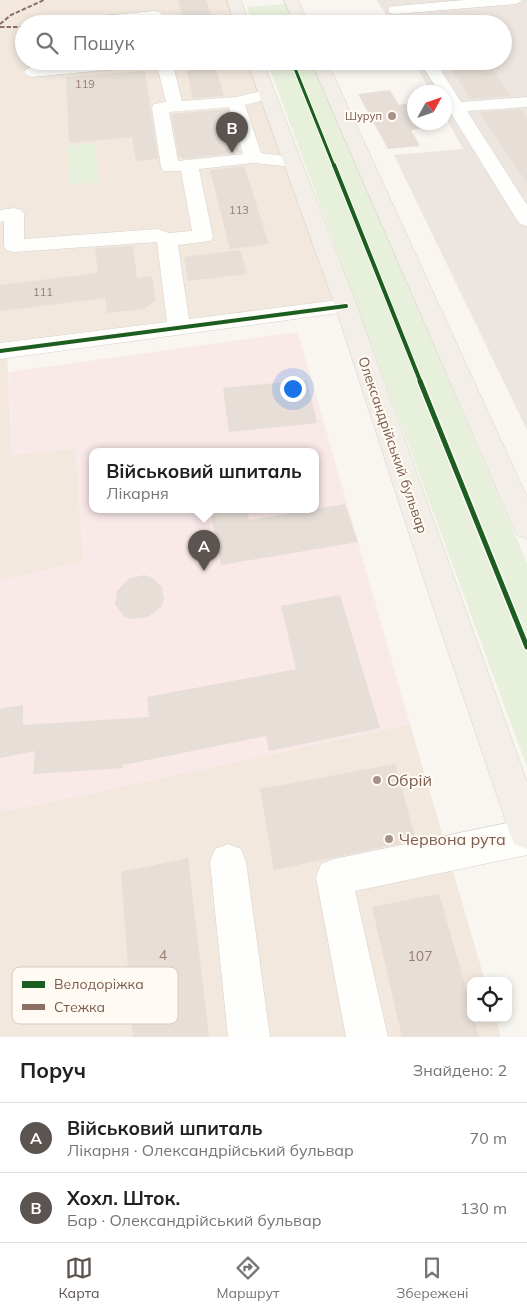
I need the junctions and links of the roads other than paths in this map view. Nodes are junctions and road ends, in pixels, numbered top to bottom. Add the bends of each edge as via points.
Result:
1 (152, 0) edge
2 (234, 0) edge
3 (292, 0) edge
4 (489, 1) edge
5 (517, 4) edge
6 (392, 5) edge
7 (155, 15) edge
8 (239, 15) edge
9 (298, 15) edge
10 (54, 70) edge
11 (166, 70) edge
12 (258, 70) edge
13 (324, 70) edge
14 (433, 70) edge
15 (32, 72) dead end
16 (266, 95) junction
17 (236, 102) junction
18 (527, 102) edge
19 (175, 106) junction
20 (456, 107) junction
21 (253, 158) junction
22 (293, 162) junction
23 (190, 165) junction
24 (0, 216) edge
25 (526, 218) edge
26 (167, 239) junction
27 (346, 306) junction
28 (179, 328) junction
29 (0, 351) edge
30 (527, 527) edge
31 (527, 831) edge
32 (527, 837) edge
33 (228, 862) dead end
34 (249, 1037) edge
35 (367, 1037) edge

1 - 7 street
2 - 8 main road
3 - 9 main road
4 - 5 street
4 - 6 street
10 - 15 street
11 - 19 street
12 - 16 main road, Олександрійський бульвар
13 - 30 main road
14 - 20 street
16 - 17 street
16 - 22 main road, Олександрійський бульвар
17 - 19 street
17 - 21 street
18 - 20 street
19 - 23 street via 160,108 170,166
20 - 25 street
21 - 22 street
21 - 23 street
22 - 27 main road, Олександрійський бульвар
23 - 26 street via 203,236
24 - 26 street via 14,214 14,246 157,235
26 - 28 street
27 - 28 street
27 - 31 main road, Олександрійський бульвар
28 - 29 street
32 - 35 street via 334,877
33 - 34 street

